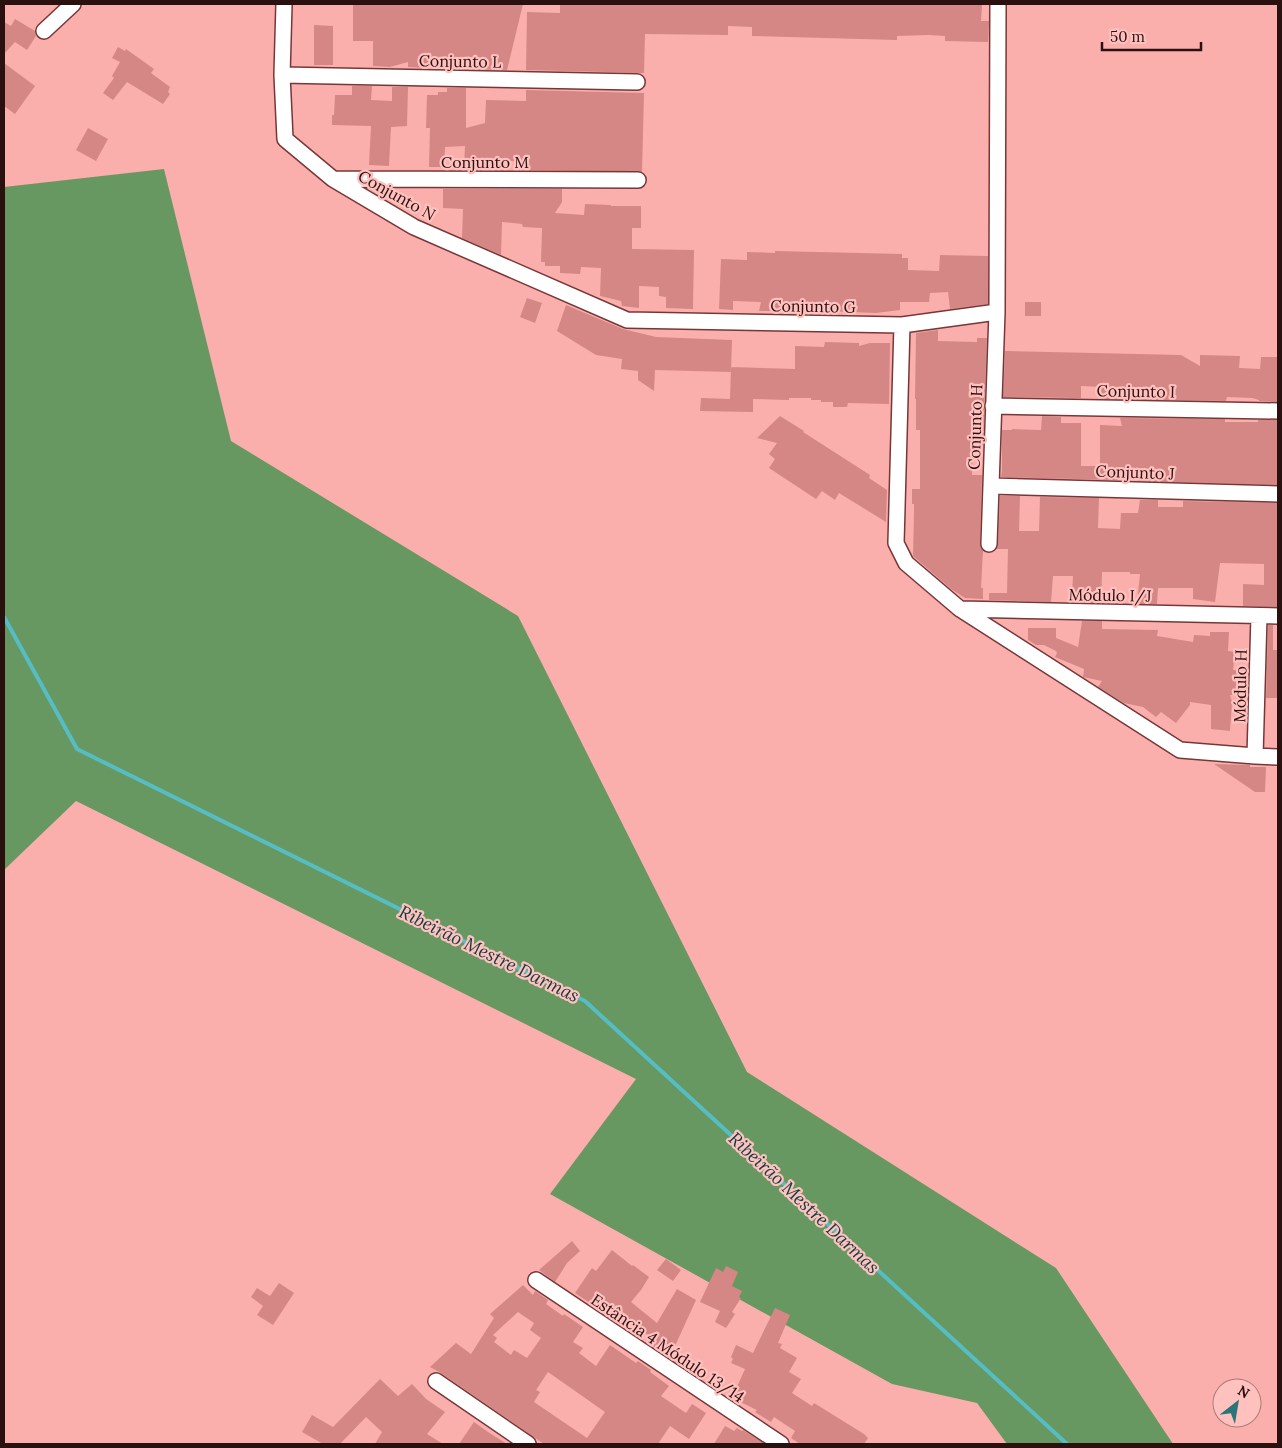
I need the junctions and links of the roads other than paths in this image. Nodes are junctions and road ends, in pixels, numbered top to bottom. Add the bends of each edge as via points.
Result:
1 (73, 4) edge
2 (284, 4) edge
3 (998, 4) edge
4 (44, 31) dead end
5 (282, 75) junction
6 (637, 82) dead end
7 (333, 179) junction
8 (638, 180) dead end
9 (997, 312) junction
10 (627, 320) joint
11 (902, 326) junction
12 (994, 406) junction
13 (1278, 411) edge
14 (991, 486) junction
15 (1278, 494) edge
16 (989, 544) dead end
17 (960, 609) junction
18 (1259, 616) junction
19 (1278, 616) edge
20 (1256, 756) junction
21 (1278, 757) edge
22 (536, 1280) dead end
23 (436, 1381) dead end
24 (528, 1444) edge
25 (781, 1444) edge

1 - 4 street
2 - 5 street, Conjunto N
3 - 9 street, Conjunto H
5 - 6 street, Conjunto L
5 - 7 street, Conjunto N via 285,139
7 - 8 street, Conjunto M
7 - 10 street, Conjunto N via 414,227
9 - 11 street, Conjunto G
9 - 12 street, Conjunto H
10 - 11 street, Conjunto G
11 - 17 street via 896,543 906,563
12 - 13 street, Conjunto I
12 - 14 street, Conjunto H
14 - 15 street, Conjunto J
14 - 16 street, Conjunto H
17 - 18 street, Módulo I/J
17 - 20 street via 1180,750
18 - 19 street, Módulo I/J
18 - 20 street, Módulo H
20 - 21 street
22 - 25 street, Estância 4 Módulo 13/14
23 - 24 street

